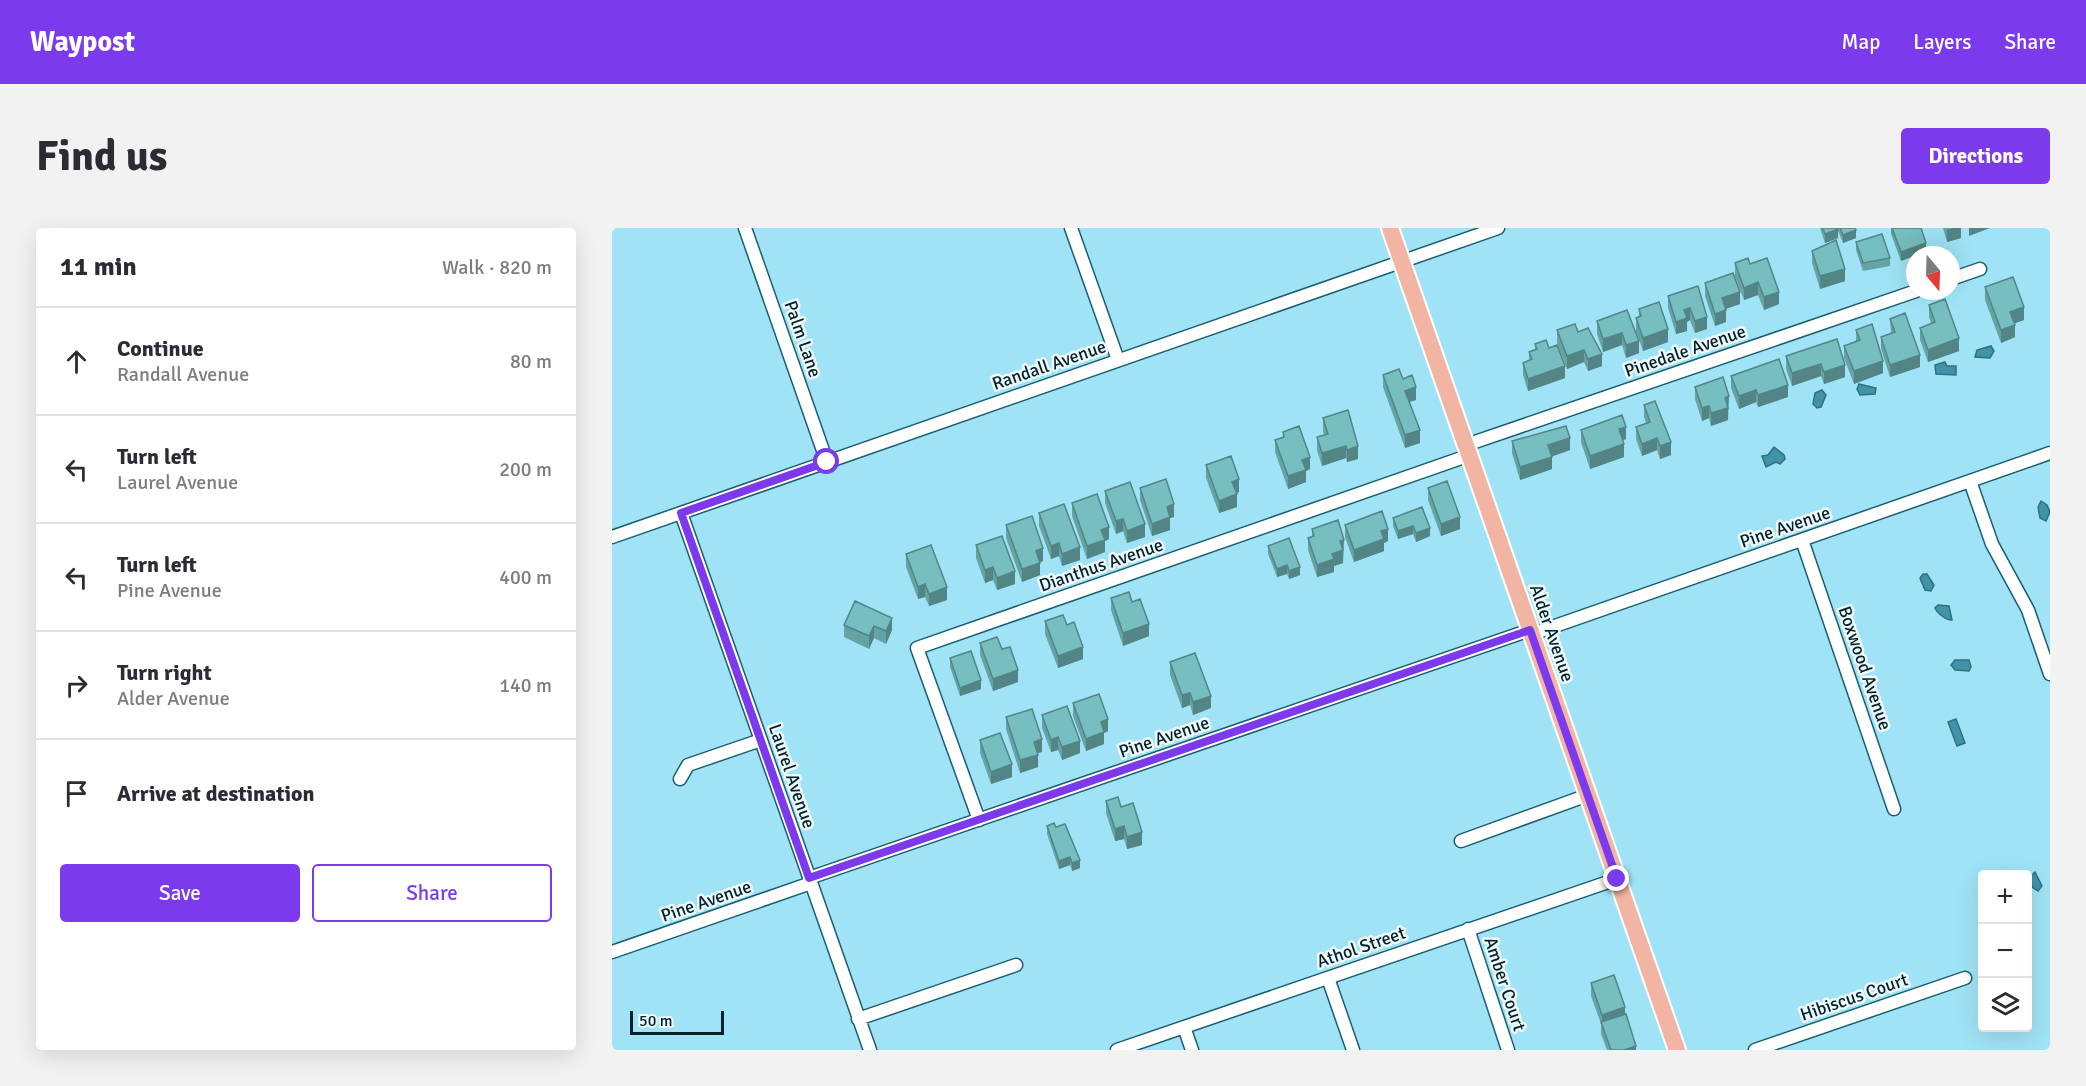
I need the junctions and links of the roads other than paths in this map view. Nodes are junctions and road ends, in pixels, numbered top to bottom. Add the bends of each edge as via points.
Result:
1 (745, 228) edge
2 (1071, 228) edge
3 (1390, 228) edge
4 (1498, 228) edge
5 (1402, 262) junction
6 (1980, 269) dead end
7 (1960, 276) edge
8 (1906, 295) edge
9 (1118, 360) junction
10 (1468, 450) junction
11 (2050, 453) edge
12 (827, 462) junction
13 (1970, 481) junction
14 (681, 513) junction
15 (612, 537) edge
16 (1802, 540) junction
17 (1531, 632) junction
18 (2050, 674) edge
19 (761, 740) junction
20 (680, 779) dead end
21 (1588, 795) junction
22 (1894, 809) dead end
23 (979, 820) junction
24 (1461, 841) dead end
25 (1617, 879) junction
26 (810, 881) junction
27 (1468, 929) junction
28 (612, 952) edge
29 (1016, 965) dead end
30 (1328, 978) junction
31 (1965, 978) dead end
32 (858, 1019) junction
33 (1184, 1027) junction
34 (870, 1050) edge
35 (1117, 1050) edge
36 (1191, 1050) edge
37 (1353, 1050) edge
38 (1508, 1050) edge
39 (1677, 1050) edge
40 (1755, 1050) edge

1 - 12 street, Palm Lane
2 - 9 street
3 - 5 main road, Alder Avenue
4 - 5 street, Randall Avenue
5 - 9 street, Randall Avenue
5 - 10 main road, Alder Avenue
6 - 7 street
8 - 10 street, Pinedale Avenue
9 - 12 street, Randall Avenue
10 - 17 main road, Alder Avenue
10 - 23 street, Dianthus Avenue via 917,648
11 - 13 street, Pine Avenue
12 - 14 street, Randall Avenue
13 - 16 street, Pine Avenue
13 - 18 street via 1992,544 2028,610
14 - 15 street, Randall Avenue
14 - 19 street, Laurel Avenue
16 - 17 street, Pine Avenue
16 - 22 street, Boxwood Avenue
17 - 21 main road, Alder Avenue
17 - 23 street, Pine Avenue
19 - 20 street via 688,765
19 - 26 street, Laurel Avenue
21 - 24 street
21 - 25 main road, Alder Avenue
23 - 26 street, Pine Avenue
25 - 27 street, Athol Street
25 - 39 main road, Alder Avenue
26 - 28 street, Pine Avenue
26 - 32 street, Laurel Avenue
27 - 30 street, Athol Street
27 - 38 street, Amber Court
29 - 32 street
30 - 33 street, Athol Street
30 - 37 street
31 - 40 street, Hibiscus Court
32 - 34 street, Laurel Avenue
33 - 35 street, Athol Street
33 - 36 street

